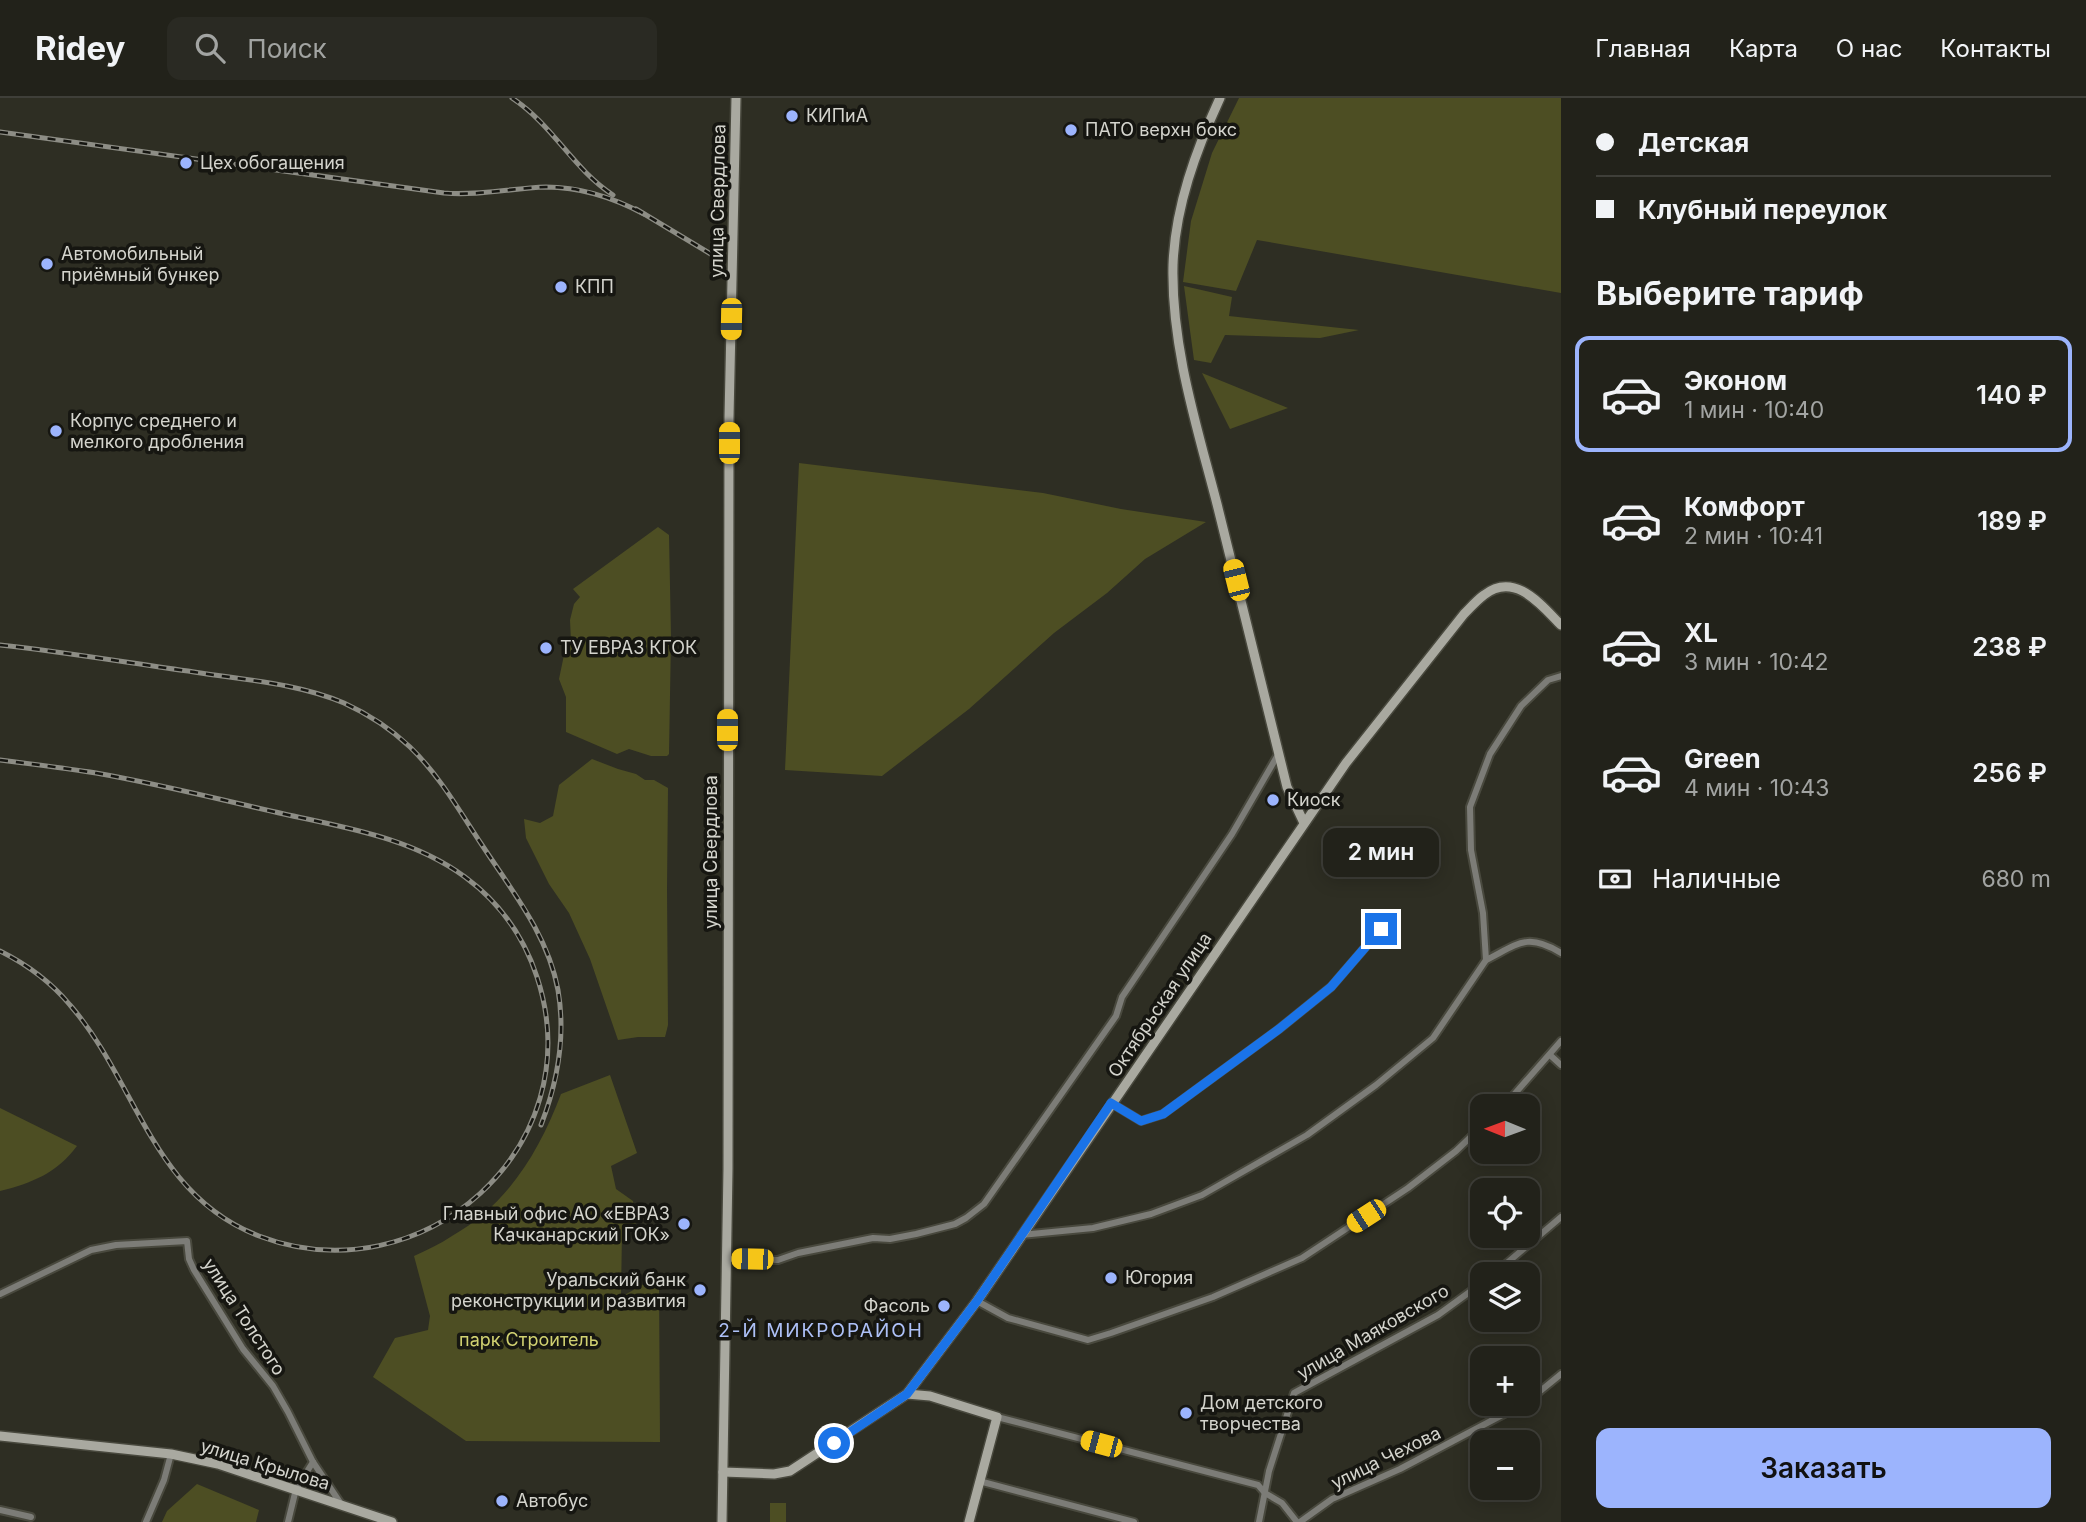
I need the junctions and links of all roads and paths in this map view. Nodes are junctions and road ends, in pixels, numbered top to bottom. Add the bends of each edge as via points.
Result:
1 (736, 98) edge
2 (1220, 98) edge
3 (1561, 625) edge
4 (1561, 676) edge
5 (1279, 753) junction
6 (1304, 823) junction
7 (1381, 929) dead end
8 (1561, 953) edge
9 (1486, 960) junction
10 (1561, 1041) edge
11 (1550, 1055) junction
12 (1561, 1065) edge
13 (1515, 1094) edge
14 (1111, 1103) junction
15 (1470, 1138) edge
16 (1561, 1217) edge
17 (1021, 1235) junction
18 (726, 1259) junction
19 (1508, 1262) edge
20 (1470, 1292) edge
21 (0, 1294) edge
22 (977, 1301) junction
23 (1561, 1374) edge
24 (1540, 1390) edge
25 (907, 1394) junction
26 (1499, 1416) edge
27 (997, 1417) junction
28 (0, 1436) edge
29 (171, 1454) junction
30 (313, 1462) junction
31 (723, 1472) junction
32 (979, 1481) junction
33 (296, 1489) junction
34 (1265, 1493) junction
35 (342, 1505) junction
36 (0, 1510) edge
37 (31, 1517) dead end
38 (146, 1522) edge
39 (288, 1522) edge
40 (392, 1522) edge
41 (722, 1522) edge
42 (969, 1522) edge
43 (1134, 1522) edge
44 (1259, 1522) edge
45 (1298, 1522) edge

1 - 18 street, улица Свердлова via 729,417
2 - 5 street via 1191,172 1178,221 1174,305 1185,376
3 - 6 street, Октябрьская улица via 1523,590 1505,586 1486,593 1464,614 1346,763
4 - 9 street via 1548,680 1521,706 1490,754 1470,807
5 - 6 street via 1287,789
5 - 18 street via 1232,834 1122,997 1116,1016 984,1204 955,1224 916,1234 862,1240 778,1260
6 - 14 street, Октябрьская улица
7 - 14 street via 1331,987 1163,1114 1141,1121
8 - 9 street via 1525,940
9 - 17 street via 1433,1038 1307,1135 1202,1195 1151,1214 1093,1228
10 - 11 street
11 - 12 street
11 - 13 street
14 - 17 street, Октябрьская улица
15 - 22 street via 1408,1188 1302,1258 1213,1297 1111,1333 1088,1340 1008,1318
16 - 19 street
17 - 22 street, Октябрьская улица
18 - 31 street, улица Свердлова
20 - 34 street, улица Маяковского via 1438,1315 1294,1393
21 - 30 street, улица Толстого via 91,1250 187,1241 194,1270 283,1403
22 - 25 street, Октябрьская улица
23 - 24 street, улица Чехова
25 - 27 street via 930,1396
25 - 31 street, Октябрьская улица via 790,1471
26 - 45 street, улица Чехова via 1332,1499
27 - 32 street
27 - 34 street via 1258,1485
28 - 29 street, улица Крылова
29 - 33 street, улица Крылова
29 - 38 street
30 - 33 street
30 - 35 street, улица Толстого
31 - 41 street, улица Свердлова
32 - 42 street
32 - 43 street
33 - 35 street, улица Крылова
33 - 39 street
34 - 44 street, улица Маяковского
34 - 45 street via 1282,1503
35 - 40 street, улица Крылова
36 - 37 street

